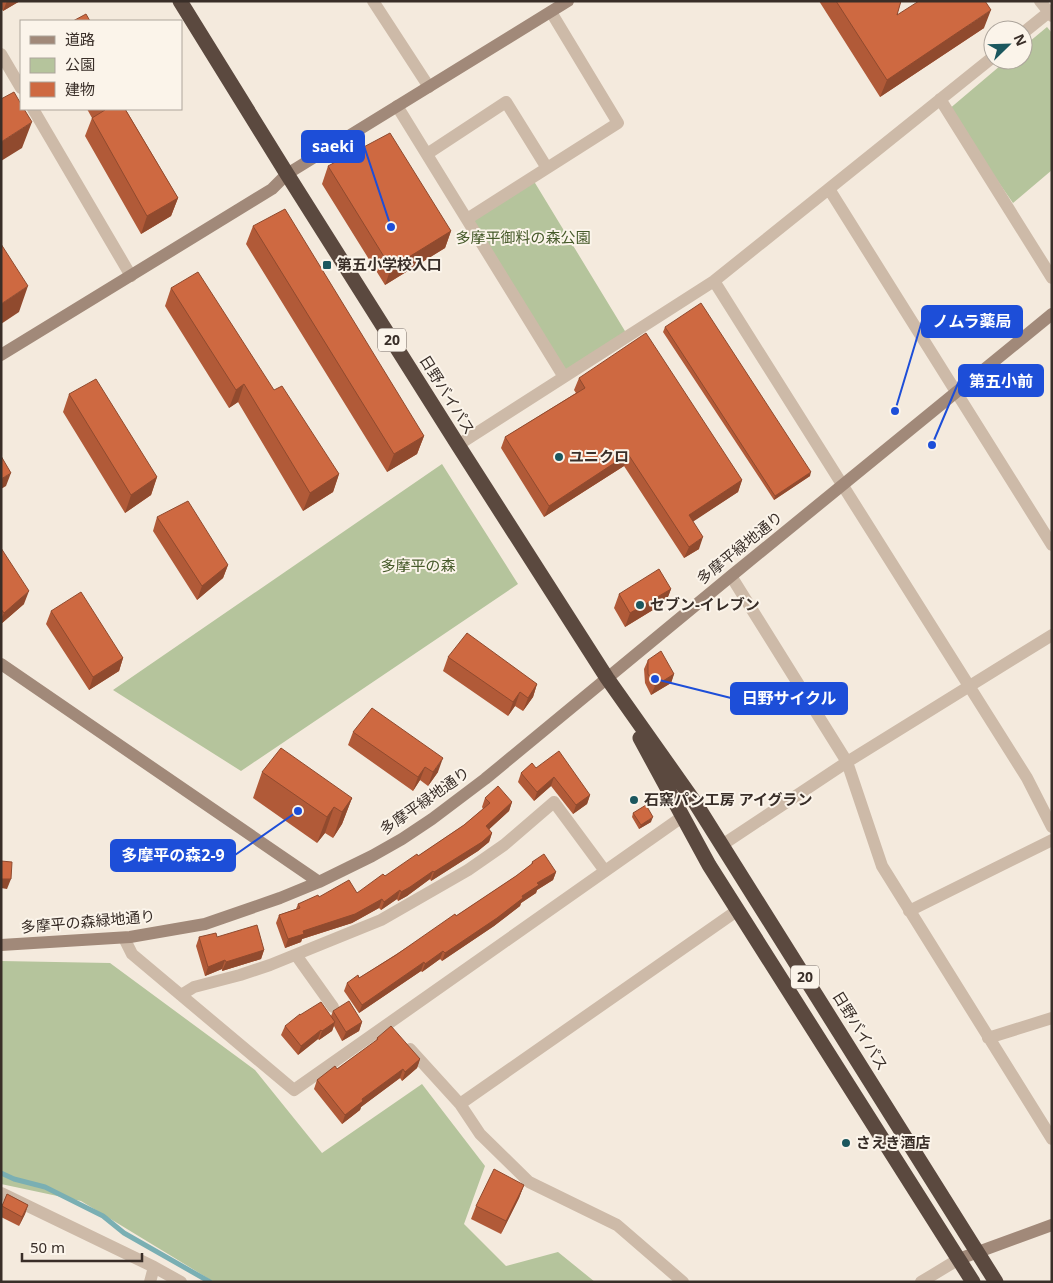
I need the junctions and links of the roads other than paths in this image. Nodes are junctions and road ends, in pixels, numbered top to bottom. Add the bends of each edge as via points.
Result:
1 (180, 1) edge
2 (373, 1) edge
3 (568, 1) edge
4 (1040, 1) edge
5 (551, 12) junction
6 (1050, 14) edge
7 (1033, 26) edge
8 (1, 54) edge
9 (983, 65) edge
10 (20, 86) edge
11 (429, 87) junction
12 (940, 99) junction
13 (397, 106) junction
14 (34, 110) edge
15 (427, 154) junction
16 (548, 168) junction
17 (287, 174) junction
18 (829, 189) junction
19 (467, 219) junction
20 (131, 276) junction
21 (1052, 278) edge
22 (714, 282) junction
23 (1052, 314) edge
24 (1, 355) edge
25 (564, 377) junction
26 (956, 392) junction
27 (458, 445) junction
28 (843, 484) junction
29 (1052, 545) edge
30 (731, 576) junction
31 (1052, 635) edge
32 (1, 664) edge
33 (607, 678) junction
34 (970, 686) junction
35 (847, 762) junction
36 (682, 817) junction
37 (1052, 827) edge
38 (1052, 840) edge
39 (722, 845) junction
40 (605, 871) junction
41 (319, 882) junction
42 (738, 910) junction
43 (909, 911) junction
44 (124, 938) junction
45 (1, 944) edge
46 (296, 955) junction
47 (181, 995) junction
48 (333, 1007) dead end
49 (1052, 1018) edge
50 (394, 1031) junction
51 (988, 1038) junction
52 (460, 1104) junction
53 (1052, 1139) edge
54 (1, 1193) edge
55 (1052, 1225) edge
56 (977, 1251) junction
57 (960, 1259) junction
58 (154, 1267) junction
59 (150, 1282) edge
60 (181, 1282) edge
61 (683, 1282) edge
62 (921, 1282) edge
63 (973, 1282) edge
64 (996, 1282) edge

1 - 17 highway, 日野バイパス / 20
2 - 11 street
3 - 5 street
4 - 6 street
5 - 11 street
5 - 16 street via 618,123
6 - 7 street
8 - 10 street
9 - 12 street
11 - 13 street
12 - 18 street
12 - 21 street
13 - 15 street
13 - 17 street
14 - 20 street
15 - 16 street via 506,102
15 - 19 street
16 - 19 street
17 - 20 street via 272,189
17 - 27 highway, 日野バイパス / 20
18 - 22 street
18 - 26 street
19 - 25 street
20 - 24 street
22 - 25 street
22 - 28 street
23 - 26 street, 多摩平緑地通り
25 - 27 street
26 - 28 street, 多摩平緑地通り
26 - 29 street
27 - 33 highway, 日野バイパス / 20
28 - 30 street, 多摩平緑地通り
28 - 34 street
30 - 33 street, 多摩平緑地通り
30 - 35 street
31 - 34 street
32 - 41 street
33 - 36 highway, 日野バイパス / 20
33 - 39 highway, 日野バイパス / 20
33 - 41 street, 多摩平緑地通り via 432,819 372,856
34 - 35 street
34 - 37 street via 1028,778
35 - 39 street
35 - 43 street via 882,866
36 - 40 street
36 - 42 highway, 日野バイパス / 20
38 - 43 street
39 - 56 highway, 日野バイパス / 20
40 - 46 street via 554,802 504,845 436,890 381,920
40 - 50 street
41 - 44 street, 多摩平の森緑地通り via 206,924
42 - 52 street
42 - 57 highway, 日野バイパス / 20
43 - 51 street
44 - 45 street, 多摩平の森緑地通り
44 - 47 street via 132,954
46 - 47 street via 194,987
46 - 48 street
47 - 50 street via 294,1090
49 - 51 street
50 - 52 street
51 - 53 street
52 - 61 street via 480,1134 529,1182 616,1225
54 - 58 street
55 - 56 street
56 - 57 street
56 - 64 highway, 日野バイパス / 20
57 - 62 street
57 - 63 highway, 日野バイパス / 20
58 - 59 street
58 - 60 street

